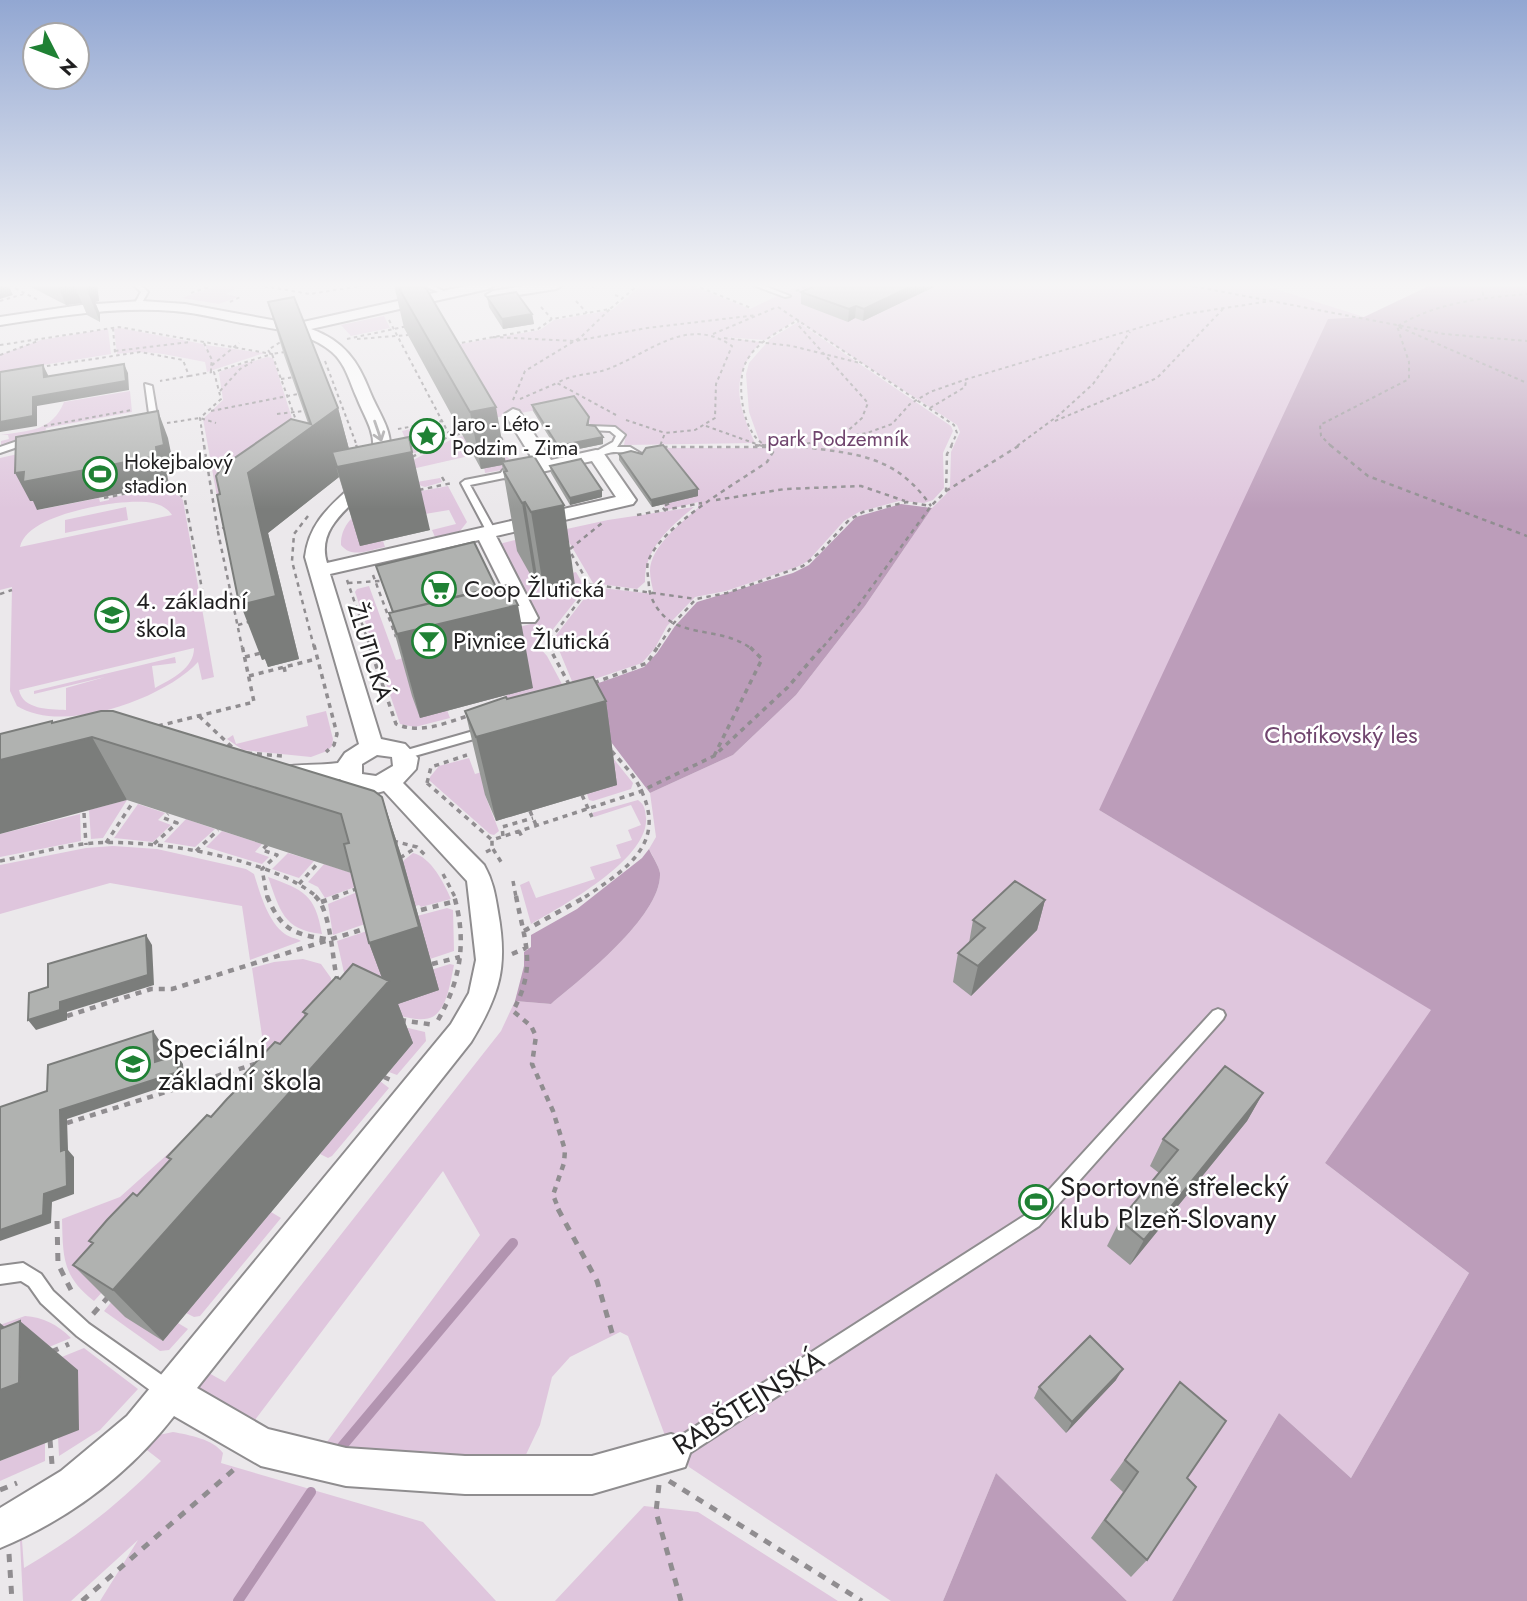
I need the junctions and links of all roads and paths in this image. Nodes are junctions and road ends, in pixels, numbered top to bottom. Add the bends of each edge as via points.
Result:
1 (78, 360) edge
2 (181, 360) edge
3 (212, 360) edge
4 (218, 360) edge
5 (254, 360) edge
6 (257, 360) edge
7 (274, 360) edge
8 (329, 360) edge
9 (343, 360) edge
10 (410, 360) edge
11 (545, 360) edge
12 (626, 360) edge
13 (728, 360) edge
14 (748, 360) edge
15 (830, 360) edge
16 (849, 360) edge
17 (857, 360) edge
18 (1032, 360) edge
19 (1110, 360) edge
20 (1175, 360) edge
21 (1408, 360) edge
22 (1475, 360) edge
23 (284, 363) edge
24 (275, 365) junction
25 (865, 365) junction
26 (211, 366) junction
27 (424, 366) edge
28 (38, 367) edge
29 (414, 368) junction
30 (213, 372) junction
31 (189, 376) junction
32 (295, 377) edge
33 (281, 379) junction
34 (967, 379) junction
35 (433, 383) edge
36 (557, 383) junction
37 (1527, 383) edge
38 (152, 384) joint
39 (423, 385) junction
40 (220, 391) junction
41 (298, 394) edge
42 (287, 396) junction
43 (915, 400) junction
44 (442, 401) edge
45 (433, 403) junction
46 (511, 406) junction
47 (929, 409) junction
48 (132, 410) dead end
49 (208, 411) junction
50 (304, 411) edge
51 (293, 413) junction
52 (277, 414) dead end
53 (140, 418) edge
54 (200, 418) junction
55 (154, 421) junction
56 (442, 421) junction
57 (1053, 421) junction
58 (216, 423) dead end
59 (706, 426) junction
60 (593, 428) edge
61 (396, 430) dead end
62 (46, 431) joint
63 (473, 431) edge
64 (300, 432) edge
65 (665, 433) junction
66 (450, 436) junction
67 (500, 436) dead end
68 (143, 437) edge
69 (841, 437) junction
70 (800, 446) junction
71 (661, 447) junction
72 (772, 447) junction
73 (0, 450) edge
74 (604, 451) junction
75 (358, 456) edge
76 (641, 456) edge
77 (407, 460) dead end
78 (546, 466) junction
79 (526, 470) junction
80 (442, 477) dead end
81 (509, 480) joint
82 (459, 482) dead end
83 (446, 484) junction
84 (416, 485) dead end
85 (426, 489) junction
86 (413, 491) dead end
87 (946, 491) junction
88 (104, 499) dead end
89 (709, 501) junction
90 (907, 502) junction
91 (670, 503) edge
92 (931, 506) junction
93 (666, 511) dead end
94 (312, 512) dead end
95 (537, 517) junction
96 (232, 522) edge
97 (603, 523) dead end
98 (218, 532) junction
99 (488, 532) junction
100 (1527, 536) edge
101 (569, 550) junction
102 (233, 565) edge
103 (225, 567) junction
104 (580, 568) junction
105 (318, 571) junction
106 (567, 571) dead end
107 (372, 573) dead end
108 (345, 574) junction
109 (374, 581) junction
110 (380, 581) edge
111 (589, 584) junction
112 (12, 590) dead end
113 (650, 592) junction
114 (0, 594) edge
115 (239, 594) edge
116 (231, 596) junction
117 (696, 599) junction
118 (206, 610) dead end
119 (523, 619) dead end
120 (254, 621) edge
121 (673, 624) junction
122 (238, 625) junction
123 (397, 638) edge
124 (261, 653) dead end
125 (245, 657) junction
126 (316, 659) junction
127 (284, 667) junction
128 (249, 676) junction
129 (286, 676) dead end
130 (588, 685) edge
131 (574, 690) edge
132 (477, 713) edge
133 (200, 716) junction
134 (502, 727) edge
135 (146, 729) edge
136 (606, 744) dead end
137 (372, 748) junction
138 (467, 755) dead end
139 (317, 756) dead end
140 (714, 756) junction
141 (291, 757) dead end
142 (396, 768) junction
143 (263, 770) edge
144 (348, 770) junction
145 (639, 792) junction
146 (582, 795) dead end
147 (132, 802) dead end
148 (588, 808) junction
149 (530, 811) dead end
150 (84, 813) dead end
151 (168, 814) dead end
152 (592, 817) dead end
153 (533, 818) junction
154 (536, 825) junction
155 (218, 830) dead end
156 (519, 831) junction
157 (503, 836) junction
158 (523, 839) dead end
159 (390, 840) edge
160 (492, 840) junction
161 (106, 843) junction
162 (154, 844) junction
163 (86, 845) junction
164 (267, 845) dead end
165 (417, 847) junction
166 (196, 851) junction
167 (429, 858) dead end
168 (400, 859) edge
169 (465, 860) junction
170 (0, 861) edge
171 (319, 862) dead end
172 (503, 865) dead end
173 (262, 869) junction
174 (513, 881) dead end
175 (299, 884) junction
176 (367, 885) edge
177 (456, 901) junction
178 (321, 902) junction
179 (421, 909) dead end
180 (372, 926) edge
181 (524, 932) junction
182 (328, 940) junction
183 (460, 957) junction
184 (432, 964) dead end
185 (340, 991) edge
186 (1218, 1015) dead end
187 (67, 1016) dead end
188 (396, 1020) dead end
189 (435, 1025) junction
190 (433, 1037) dead end
191 (266, 1061) edge
192 (398, 1083) dead end
193 (390, 1093) dead end
194 (67, 1123) dead end
195 (57, 1221) dead end
196 (0, 1275) edge
197 (111, 1293) edge
198 (74, 1294) dead end
199 (88, 1307) edge
200 (95, 1312) junction
201 (104, 1319) edge
202 (83, 1330) junction
203 (613, 1336) dead end
204 (42, 1356) dead end
205 (169, 1392) junction
206 (50, 1440) dead end
207 (271, 1441) junction
208 (671, 1453) joint
209 (63, 1461) dead end
210 (52, 1466) junction
211 (42, 1471) dead end
212 (22, 1481) dead end
213 (0, 1490) edge
214 (4, 1539) edge
215 (12, 1601) edge
216 (82, 1601) edge
217 (681, 1601) edge
218 (862, 1601) edge

1 - 28 path
2 - 31 path
3 - 26 path
4 - 26 path
5 - 30 path
6 - 40 path via 240,369
7 - 24 path
8 - 75 path via 358,442
9 -> 105 street, ŽLUTICKÁ via 352,367 382,446 374,471 319,531 314,545
10 - 29 path
11 - 46 path via 525,371
12 - 36 path
13 - 59 path via 716,382 715,418
14 - 72 path via 743,394 751,432 759,443
15 - 69 path via 868,403 858,424
16 - 25 path
17 - 25 path
18 - 34 path
19 - 57 path
20 - 57 path via 1157,378
21 - 100 path via 1409,379 1340,412 1320,425 1321,436 1368,476
22 - 37 path
23 - 24 path
24 - 33 path
25 - 43 path
26 - 30 path
27 - 29 path
29 - 39 path
30 - 31 path
30 - 40 path
31 - 38 path
32 - 33 path
33 - 42 path
34 - 43 path
34 - 47 path via 965,387
35 - 39 path
36 - 46 path
36 - 65 path via 614,414
38 - 55 lane
39 - 45 path
40 - 49 path via 221,399
41 - 42 path
42 - 49 path
42 - 51 path
43 - 47 path
43 - 69 path via 892,424
44 - 45 path
45 - 56 path
46 - 78 street
47 - 87 path via 956,429 947,454
48 - 62 path via 54,422
49 - 54 path
50 - 51 path
51 - 52 path
51 - 64 path
53 - 55 lane
54 - 55 path
54 - 58 path
54 - 98 path
55 - 68 lane via 156,434
56 - 61 path
56 - 66 path
57 - 87 path
59 - 65 path
59 - 72 path
60 - 74 lane via 621,435 620,441
62 - 73 lane
63 - 66 path
65 - 71 path
66 - 77 path
67 - 79 path via 518,467
69 - 70 path
70 - 72 path
70 - 92 path via 887,462 916,483
71 - 72 path
71 - 74 path
72 - 89 path via 767,462
74 - 76 lane via 627,449
74 - 78 street
74 - 95 street via 627,500
78 - 79 street
79 - 81 street
80 - 83 path
81 - 99 lane via 465,483
82 - 83 path
83 - 85 path
84 - 85 path
85 - 86 path
87 - 92 path
88 - 118 path via 171,484 185,499
89 - 90 path via 785,489 861,486
89 - 113 path via 676,525 653,553 648,562
90 - 92 path
90 - 117 path via 854,517 812,560 793,571
91 - 93 path via 662,507
92 - 140 path via 857,607 788,687
94 - 126 path via 297,527 292,548 296,584
95 - 99 street
95 - 101 path
96 - 98 path
97 - 101 path
98 - 103 path
99 - 108 street
99 - 119 street
101 - 104 path
102 - 103 path
103 - 116 path
104 - 106 path
104 - 111 path
105 - 108 street
105 - 137 street, ŽLUTICKÁ
107 - 109 path
108 - 109 path
108 - 132 path via 396,724 416,729
109 - 110 path
109 - 123 path
111 - 113 path
111 - 131 path via 547,644
112 - 114 path
113 - 117 path
113 - 121 path via 658,612
115 - 116 path
116 - 122 path
117 - 121 path
120 - 122 path
121 - 130 path via 642,666
121 - 140 path via 734,640 758,652 762,659
122 - 125 path
124 - 125 path
125 - 128 path
126 - 127 path
126 - 139 path via 337,734 334,745
127 - 128 path
127 - 129 path
128 - 133 path via 254,702
133 - 135 path
133 - 141 path via 238,752
134 - 142 lane
136 - 145 path via 639,785
137 - 142 street via 391,747
137 - 144 street via 355,757
138 - 160 path via 431,767 427,783
140 - 145 path
142 - 144 street via 373,785 359,783
142 - 169 street via 401,797
143 - 144 street via 304,775
145 - 148 path
145 - 181 path via 648,805 650,832 632,860 575,904
146 - 148 path
147 - 161 path
148 - 152 path
148 - 154 path
149 - 153 path
150 - 163 path
151 - 162 path via 164,818 177,823
153 - 154 path
153 - 157 path via 502,827
154 - 156 path
155 - 166 path
156 - 157 path
156 - 158 path
157 - 160 path
159 - 165 path
160 - 169 path
161 - 162 path
161 - 163 path
162 - 166 path
163 - 170 path
164 - 173 path via 262,850 277,855
165 - 167 path
165 - 168 path
166 - 173 path
169 - 172 path
169 - 177 path via 446,877
169 - 205 street via 480,881 491,959 490,979 480,1005
171 - 175 path
173 - 175 path
173 - 182 path via 264,889 284,924 299,934
174 - 181 path
175 - 178 path
176 - 178 path
177 - 179 path
177 - 183 path
178 - 182 path
180 - 182 path
181 - 203 path via 528,972 513,1011 528,1021 536,1034 531,1056 566,1156 552,1200 593,1267
182 - 185 path
182 - 187 path
183 - 184 path
183 - 189 path via 455,987
186 - 208 lane, RABŠTEJNSKÁ via 1032,1220
188 - 189 path
189 - 190 path
191 - 194 path
192 - 193 path
195 - 198 path via 58,1264
196 - 202 lane via 23,1272
197 - 200 path
199 - 200 path
200 - 201 path
200 - 202 path
202 - 204 path via 75,1342
202 - 205 lane
205 - 207 street, RABŠTEJNSKÁ
205 - 214 street via 140,1429 104,1463
206 - 210 path
207 - 208 street, RABŠTEJNSKÁ via 346,1467 465,1475 592,1475
207 - 216 path
209 - 210 path
210 - 211 path
212 - 213 path
214 - 215 path
217 - 218 path via 656,1512 660,1476

